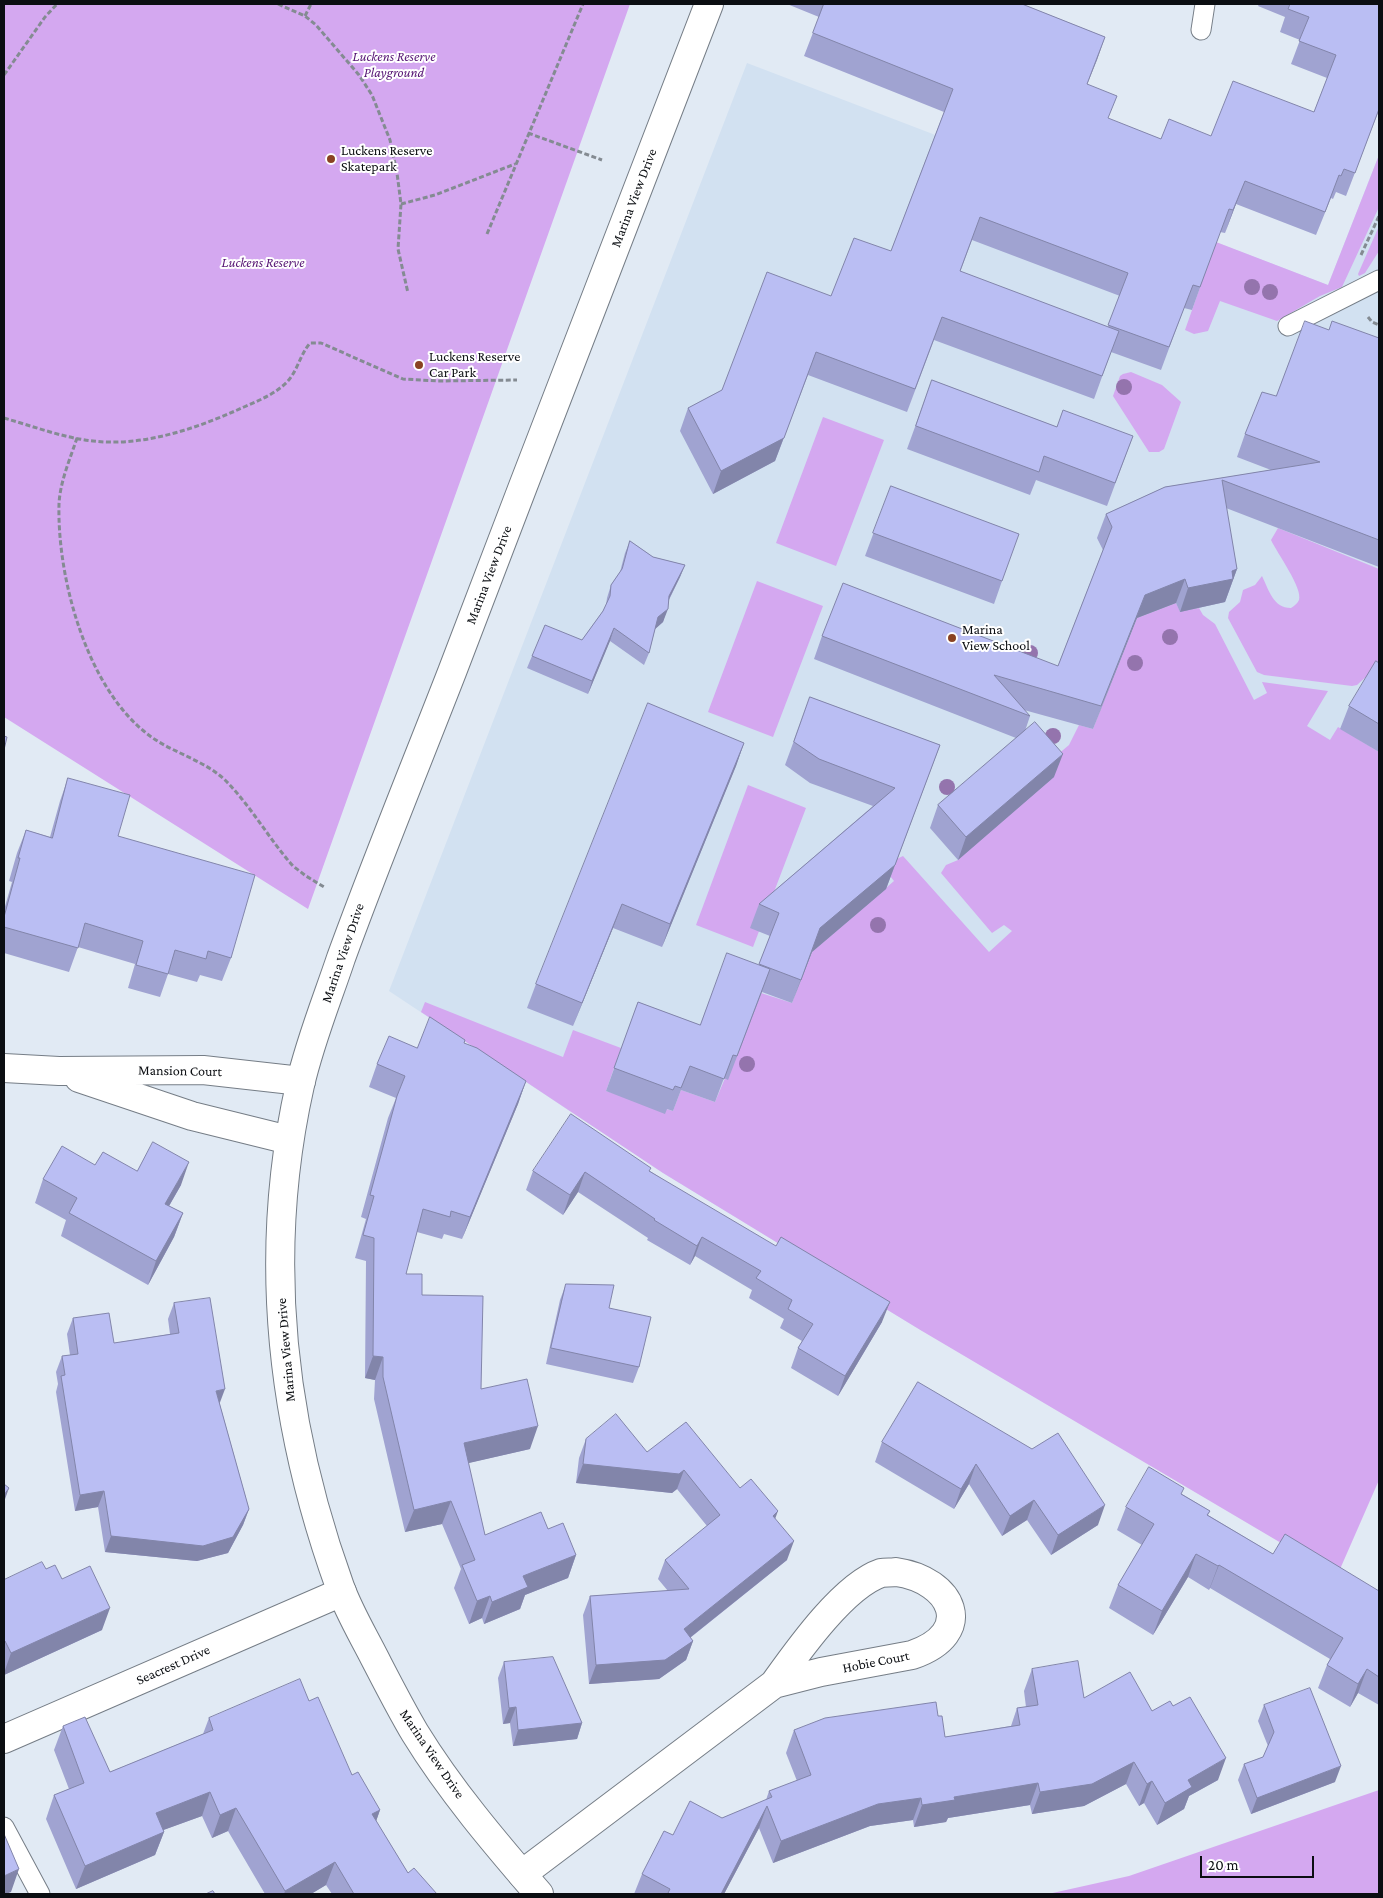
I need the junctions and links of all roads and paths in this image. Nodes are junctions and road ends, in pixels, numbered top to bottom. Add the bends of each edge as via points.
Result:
1 (57, 4) edge
2 (278, 4) edge
3 (311, 4) edge
4 (583, 4) edge
5 (709, 4) edge
6 (1205, 4) edge
7 (304, 16) junction
8 (1201, 30) dead end
9 (4, 75) edge
10 (528, 133) junction
11 (602, 160) dead end
12 (516, 164) junction
13 (401, 204) junction
14 (487, 234) dead end
15 (1379, 280) edge
16 (408, 293) dead end
17 (1288, 326) dead end
18 (517, 380) dead end
19 (4, 418) edge
20 (76, 438) junction
21 (324, 887) dead end
22 (4, 1068) edge
23 (59, 1071) junction
24 (301, 1081) junction
25 (290, 1140) junction
26 (342, 1592) junction
27 (774, 1684) junction
28 (4, 1739) edge
29 (4, 1828) edge
30 (522, 1874) junction
31 (40, 1894) edge
32 (540, 1894) edge

1 - 9 path
2 - 7 path
3 - 7 path
4 - 10 path
5 - 24 street, Marina View Drive via 362,901
6 - 8 lane
7 - 13 path via 333,43 372,95 390,140
10 - 11 path
10 - 12 path
12 - 13 path via 435,195
12 - 14 path
13 - 16 path via 398,249
15 - 17 lane
18 - 20 path via 404,379 315,342 304,349 296,370 287,382 271,395 230,414 148,438 118,442
19 - 20 path
20 - 21 path via 59,502 63,556 83,642 106,685 133,721 150,736 224,779 293,866
22 - 23 street, Mansion Court
23 - 24 street, Mansion Court via 203,1070
23 - 25 street, Mansion Court via 192,1116
24 - 25 street, Marina View Drive
25 - 26 street, Marina View Drive via 281,1237 280,1290 285,1365 304,1467
26 - 28 street, Seacrest Drive
26 - 30 street, Marina View Drive via 413,1730 457,1793
27 - 27 street, Hobie Court via 807,1638 841,1602 856,1588 883,1573 910,1574 922,1580 936,1588 951,1609 948,1631 926,1650
27 - 30 street, Hobie Court
29 - 31 lane
30 - 32 street, Marina View Drive

